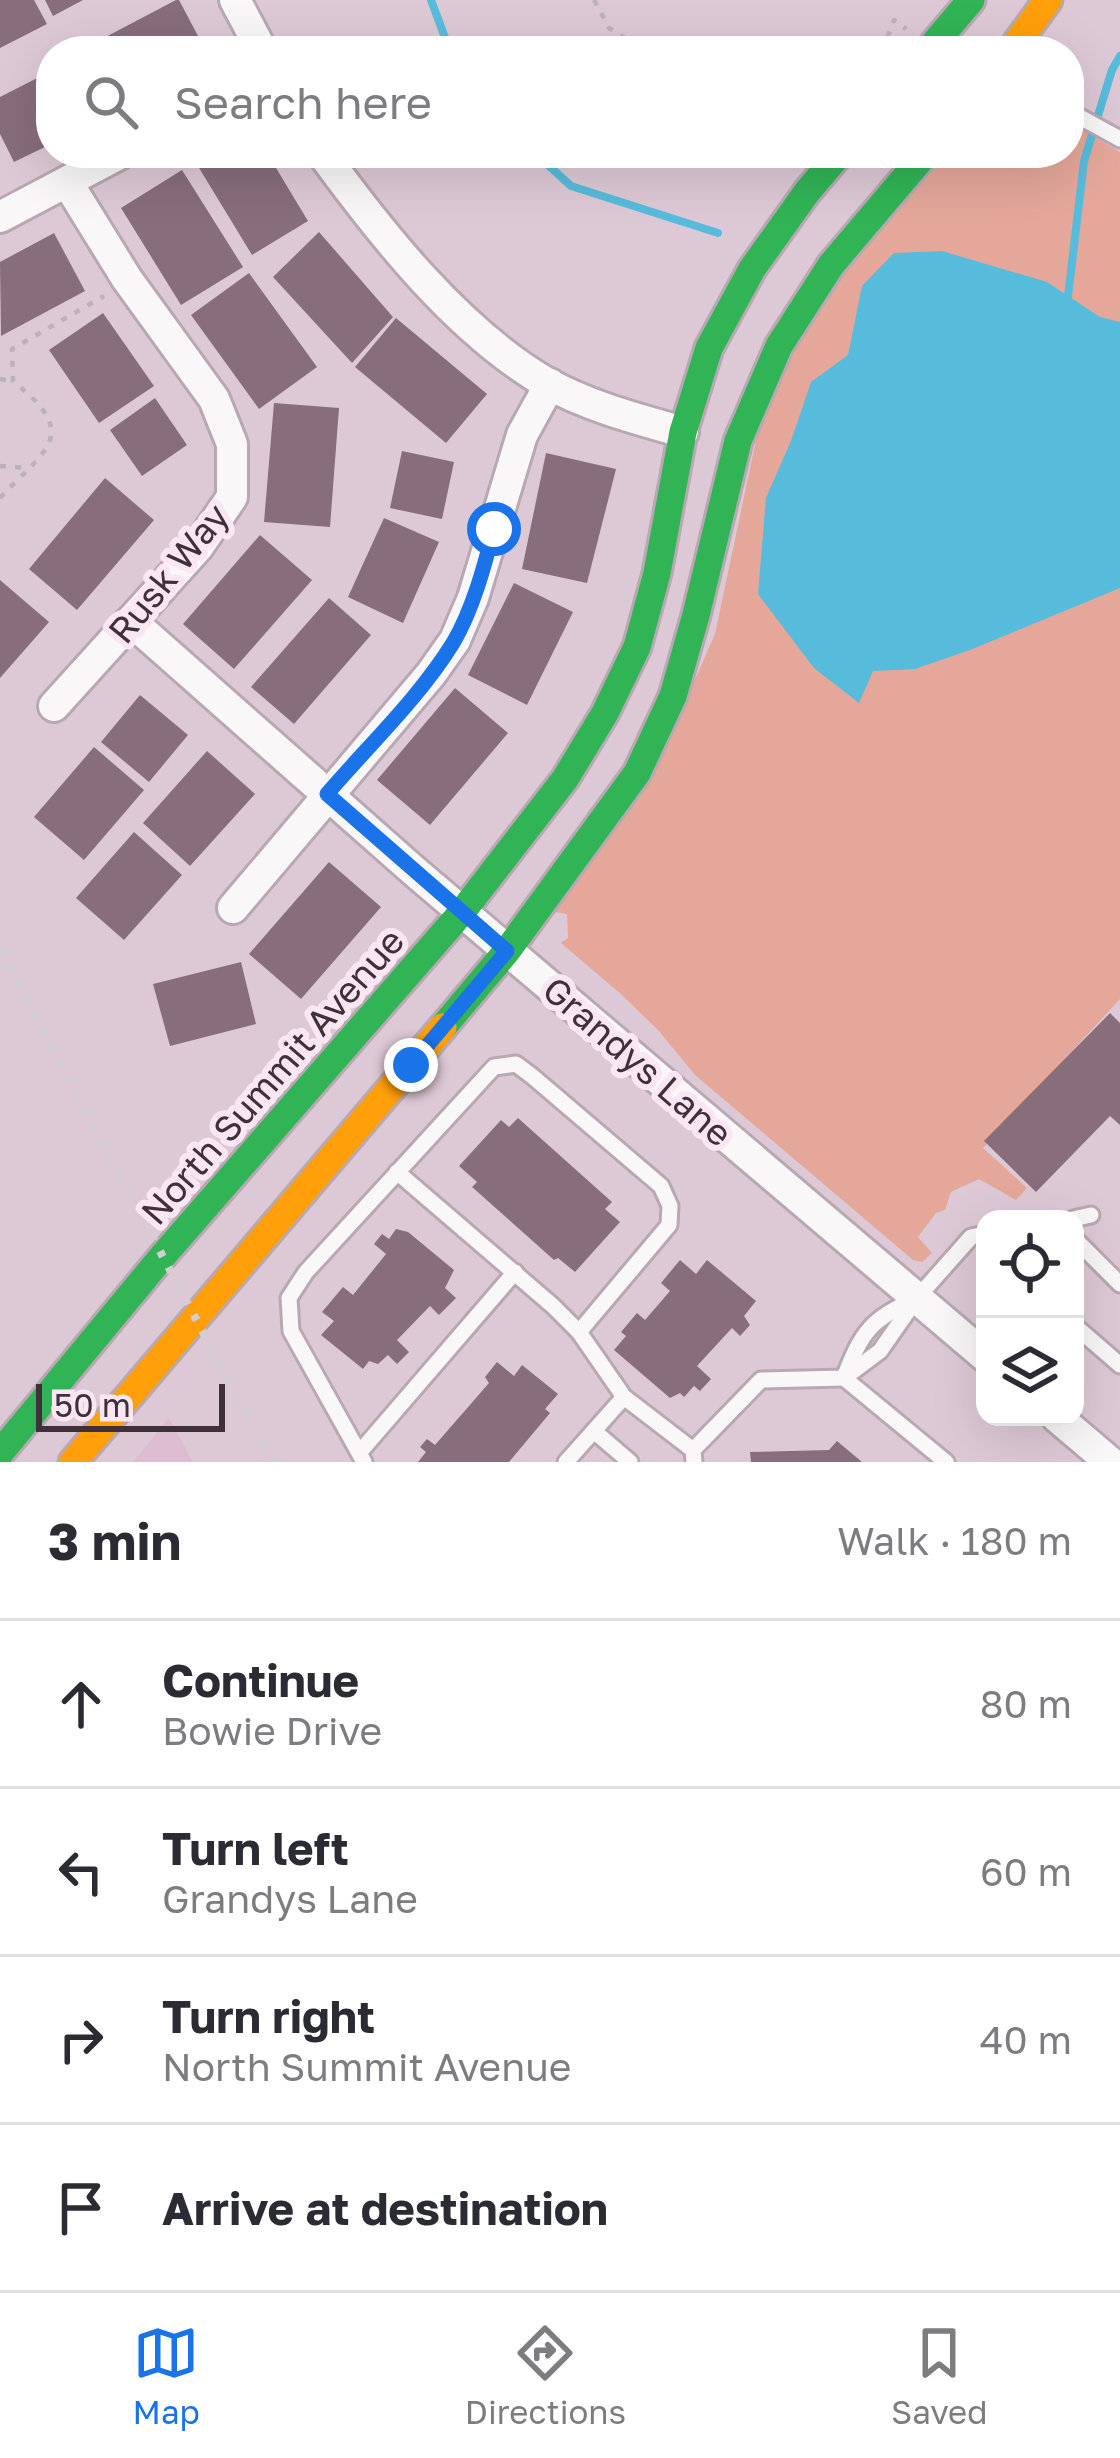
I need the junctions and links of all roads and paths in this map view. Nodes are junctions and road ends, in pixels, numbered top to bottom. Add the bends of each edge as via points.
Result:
1 (235, 0) edge
2 (594, 0) edge
3 (1048, 0) edge
4 (907, 30) dead end
5 (254, 36) edge
6 (622, 36) edge
7 (888, 36) edge
8 (1022, 36) edge
9 (1084, 119) edge
10 (1120, 139) edge
11 (93, 168) edge
12 (333, 168) edge
13 (828, 168) edge
14 (913, 168) edge
15 (67, 182) junction
16 (0, 218) edge
17 (104, 296) dead end
18 (0, 379) edge
19 (13, 381) junction
20 (550, 384) junction
21 (711, 437) junction
22 (0, 466) edge
23 (29, 468) junction
24 (0, 498) edge
25 (131, 621) junction
26 (54, 706) dead end
27 (327, 794) junction
28 (233, 908) dead end
29 (462, 912) junction
30 (507, 951) junction
31 (397, 1172) junction
32 (1091, 1215) dead end
33 (1084, 1217) edge
34 (976, 1237) edge
35 (1084, 1248) edge
36 (515, 1272) junction
37 (1120, 1284) edge
38 (916, 1298) junction
39 (579, 1333) junction
40 (1084, 1334) edge
41 (976, 1348) edge
42 (1120, 1365) edge
43 (844, 1378) junction
44 (624, 1397) junction
45 (1068, 1426) edge
46 (594, 1431) junction
47 (1120, 1453) edge
48 (0, 1454) edge
49 (694, 1456) edge
50 (362, 1458) edge
51 (73, 1462) edge
52 (566, 1462) edge
53 (630, 1462) edge
54 (946, 1462) edge
55 (1111, 1462) edge

1 - 5 street
2 - 6 path
3 - 8 main road
4 - 7 path via 894,20
9 - 10 lane
11 - 15 street
12 - 20 street via 447,303
13 - 21 main road, North Summit Avenue via 752,269 709,348
14 - 21 main road, North Summit Avenue via 831,265
15 - 16 street
15 - 25 street, Rusk Way via 214,399 232,445 232,497
17 - 19 path via 12,349
18 - 19 path
19 - 23 path via 52,424 52,439
20 - 21 street
20 - 27 street via 522,435 455,640
21 - 29 main road, North Summit Avenue via 657,572 637,647 605,713 566,779
21 - 30 main road, North Summit Avenue via 696,615 673,696 637,773
22 - 23 path
23 - 24 path
25 - 26 street, Rusk Way
25 - 27 street, Grandys Lane
27 - 28 street
27 - 29 street, Grandys Lane
29 - 30 street, Grandys Lane
29 - 48 main road, North Summit Avenue
30 - 38 street, Grandys Lane
30 - 51 main road, North Summit Avenue
31 - 36 lane
31 - 39 lane via 494,1066 516,1064 662,1186 669,1225
31 - 50 lane via 289,1298 291,1331
32 - 33 lane
34 - 38 lane
35 - 37 lane
36 - 39 lane
36 - 50 lane
38 - 41 street, Grandys Lane
38 - 43 lane via 880,1351
39 - 44 lane
40 - 42 lane
43 - 49 lane via 761,1380
43 - 54 lane
44 - 46 lane
44 - 49 lane
45 - 55 street
46 - 52 lane
46 - 53 lane
47 - 55 lane

